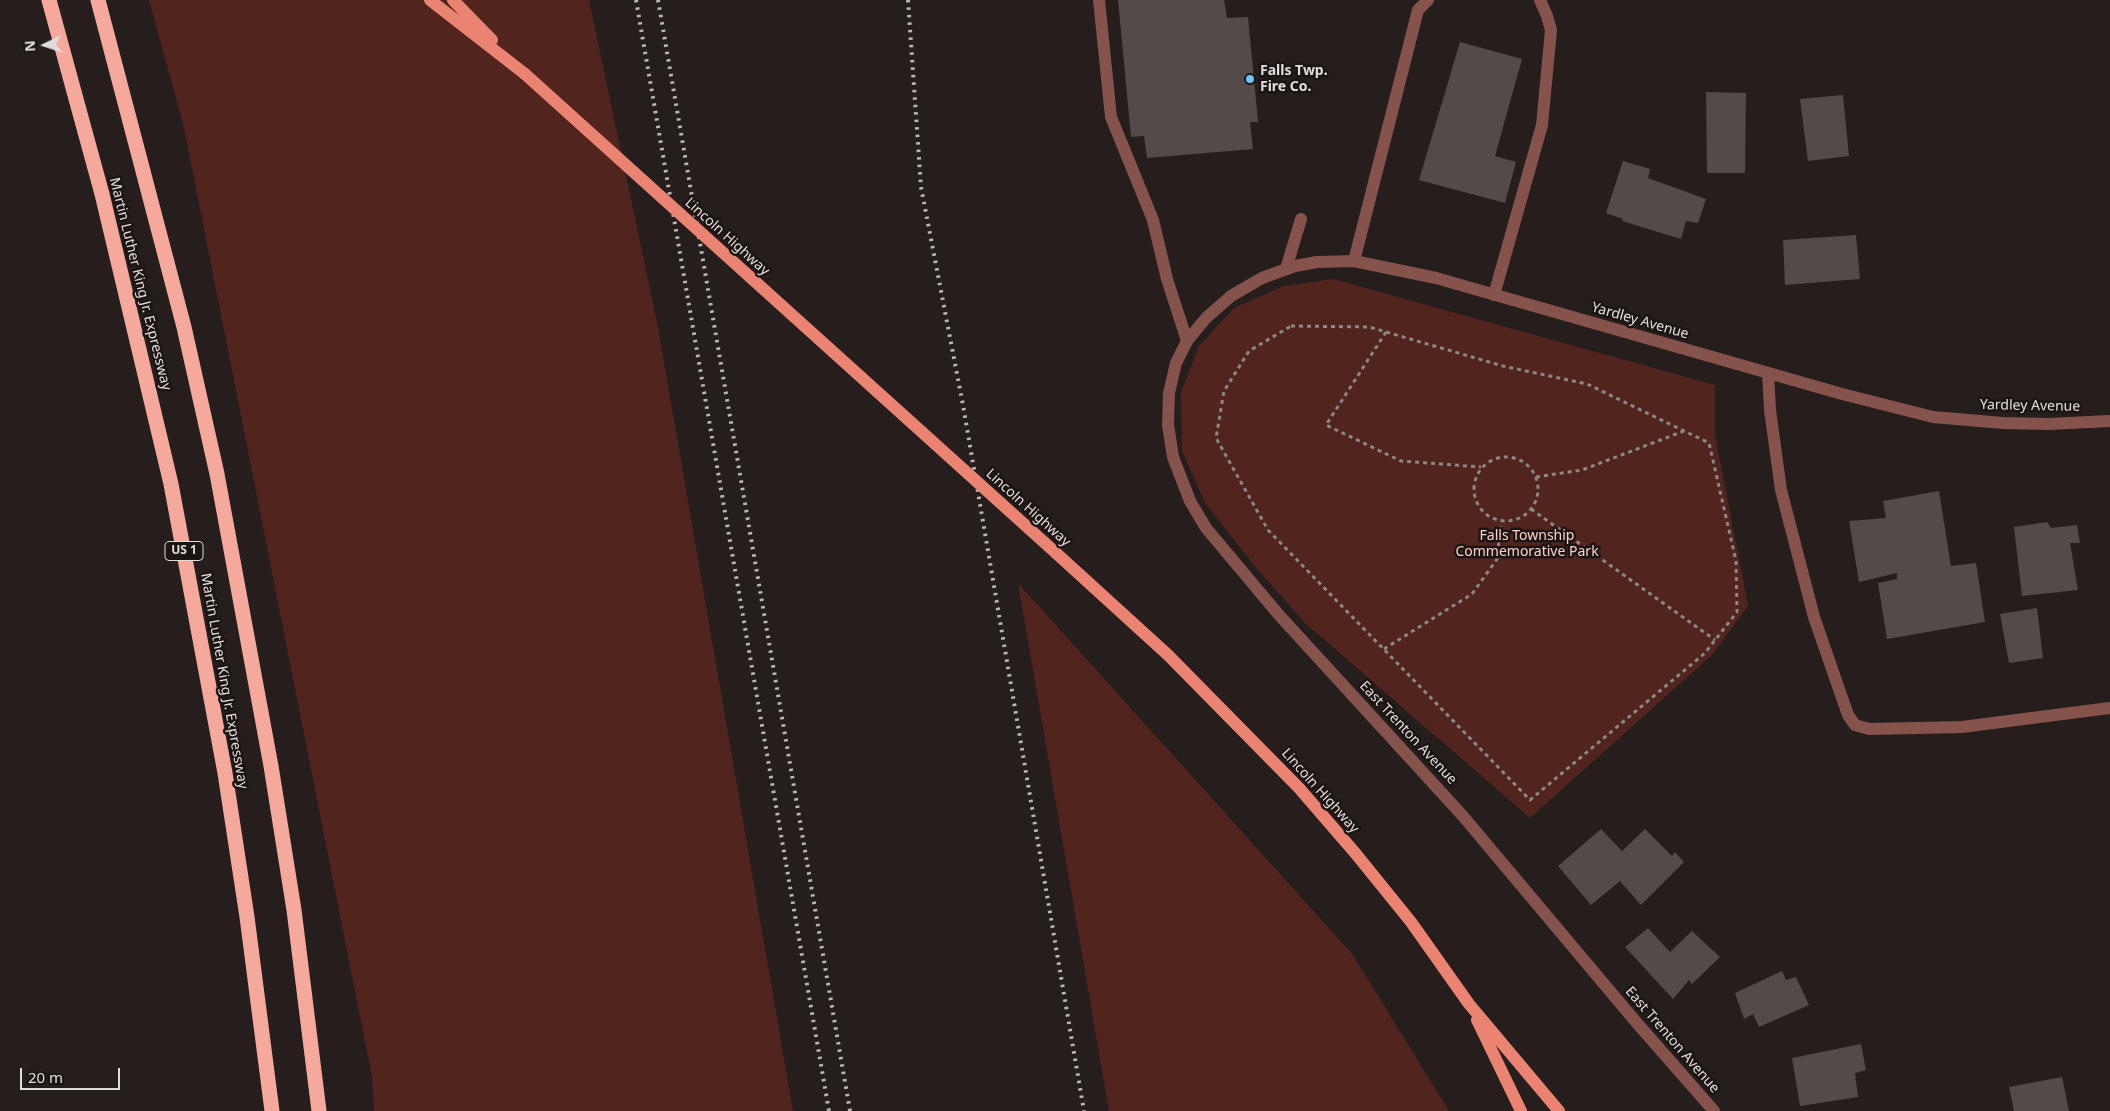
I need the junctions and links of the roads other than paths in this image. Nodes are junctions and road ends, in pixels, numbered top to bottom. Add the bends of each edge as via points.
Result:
1 (49, 0) edge
2 (98, 0) edge
3 (430, 0) edge
4 (453, 0) edge
5 (1099, 0) edge
6 (1428, 0) edge
7 (1540, 0) edge
8 (1418, 5) edge
9 (525, 74) junction
10 (1301, 219) dead end
11 (1354, 261) junction
12 (1286, 269) junction
13 (1494, 295) junction
14 (1187, 341) junction
15 (1768, 373) junction
16 (2110, 420) edge
17 (2110, 708) edge
18 (1470, 1004) junction
19 (272, 1111) edge
20 (319, 1111) edge
21 (1521, 1111) edge
22 (1559, 1111) edge
23 (1714, 1111) edge

1 - 19 highway, Martin Luther King Jr. Expressway / US 1 via 102,194 171,484 225,773
2 - 20 highway via 184,327 217,474 271,766 294,910
3 - 9 main road, Lincoln Highway
4 - 9 main road, Lincoln Highway
5 - 14 street via 1111,116 1153,220
6 - 8 street
7 - 13 street via 1551,30 1542,125
8 - 11 street
9 - 18 main road, Lincoln Highway, bridge via 1168,655 1299,788 1392,900
10 - 12 street
11 - 12 street, Yardley Avenue via 1317,262
11 - 13 street, Yardley Avenue via 1436,278
12 - 14 street, Yardley Avenue via 1231,296
13 - 15 street, Yardley Avenue
14 - 23 street, East Trenton Avenue via 1170,385 1168,425 1173,457 1190,501 1206,528 1279,615 1462,815
15 - 16 street, Yardley Avenue via 1933,417 2040,424
15 - 17 street via 1770,410 1786,508 1814,617 1848,715 1855,724 1869,729 1962,727
18 - 21 main road, Lincoln Highway
18 - 22 main road, Lincoln Highway

